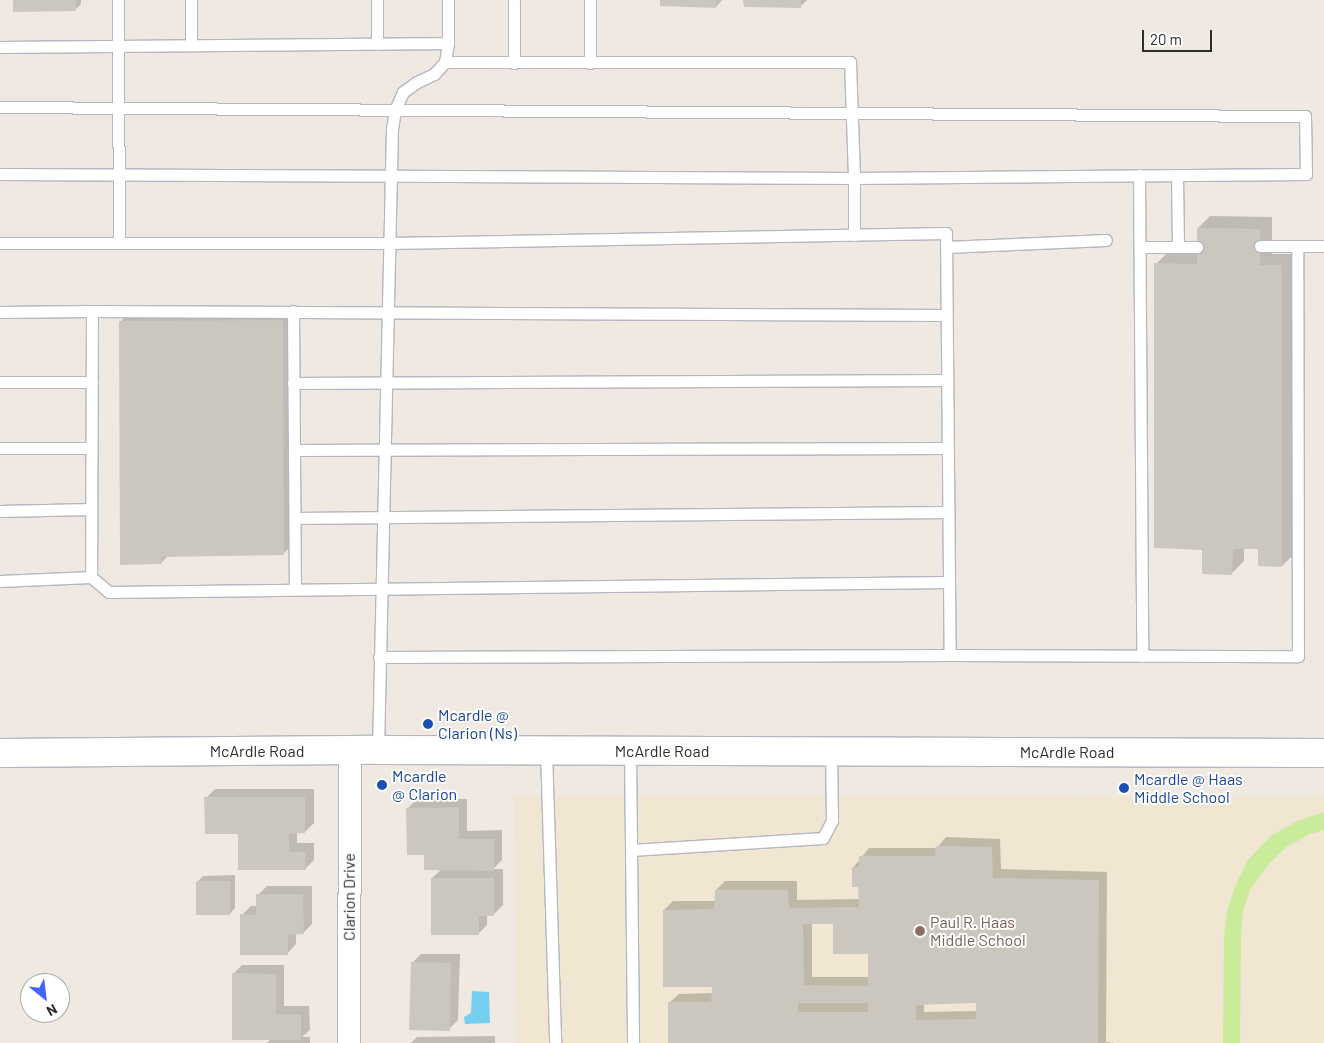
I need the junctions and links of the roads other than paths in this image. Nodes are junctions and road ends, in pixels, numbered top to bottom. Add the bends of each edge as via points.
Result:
1 (118, 0) edge
2 (191, 0) edge
3 (377, 0) edge
4 (448, 0) edge
5 (514, 0) edge
6 (590, 0) edge
7 (448, 43) junction
8 (377, 44) junction
9 (191, 45) junction
10 (0, 46) edge
11 (118, 46) junction
12 (445, 62) junction
13 (514, 63) junction
14 (590, 63) junction
15 (0, 107) edge
16 (119, 109) junction
17 (394, 110) junction
18 (852, 115) junction
19 (0, 174) edge
20 (117, 174) junction
21 (1139, 175) junction
22 (1177, 175) junction
23 (390, 177) junction
24 (854, 178) junction
25 (854, 235) junction
26 (1106, 240) dead end
27 (0, 243) edge
28 (119, 243) junction
29 (389, 243) junction
30 (1260, 246) dead end
31 (1297, 246) junction
32 (1324, 246) edge
33 (946, 247) junction
34 (1140, 247) junction
35 (1178, 247) junction
36 (1197, 247) dead end
37 (92, 311) junction
38 (293, 311) junction
39 (388, 311) junction
40 (0, 312) edge
41 (946, 314) junction
42 (947, 380) junction
43 (0, 382) edge
44 (92, 382) junction
45 (294, 383) junction
46 (386, 383) junction
47 (0, 448) edge
48 (91, 448) junction
49 (948, 448) junction
50 (294, 450) junction
51 (384, 451) junction
52 (91, 509) junction
53 (0, 511) edge
54 (948, 512) junction
55 (295, 518) junction
56 (382, 519) junction
57 (91, 577) junction
58 (0, 581) edge
59 (949, 582) junction
60 (381, 588) junction
61 (295, 589) junction
62 (950, 655) junction
63 (1142, 656) junction
64 (379, 657) junction
65 (350, 750) junction
66 (378, 750) junction
67 (546, 750) junction
68 (630, 750) junction
69 (831, 751) junction
70 (0, 753) edge
71 (1324, 753) edge
72 (631, 850) junction
73 (349, 1043) edge
74 (555, 1043) edge
75 (633, 1043) edge

1 - 11 lane
2 - 9 lane
3 - 8 lane
4 - 7 lane
5 - 13 lane
6 - 14 lane
7 - 8 lane
7 - 12 lane
8 - 9 lane
9 - 11 lane
10 - 11 lane
11 - 16 lane
12 - 13 lane
12 - 17 lane via 434,74 403,92
13 - 14 lane
14 - 18 lane via 850,62
15 - 16 lane
16 - 17 lane
16 - 20 lane
17 - 18 lane
17 - 23 lane
18 - 22 lane via 1304,116 1306,174
18 - 24 lane
19 - 20 lane
20 - 23 lane
20 - 28 lane
21 - 22 lane
21 - 24 lane
21 - 34 lane
22 - 35 lane
23 - 24 lane
23 - 29 lane
24 - 25 lane
25 - 29 lane
25 - 33 lane via 946,233
26 - 33 lane
27 - 28 lane
28 - 29 lane
29 - 39 lane
30 - 31 lane
31 - 32 lane
31 - 63 lane via 1298,656
33 - 41 lane
34 - 35 lane
34 - 63 lane
35 - 36 lane
37 - 38 lane
37 - 40 lane
37 - 44 lane
38 - 39 lane
38 - 45 lane
39 - 41 lane
39 - 46 lane
41 - 42 lane
42 - 46 lane
42 - 49 lane
43 - 44 lane
44 - 48 lane
45 - 46 lane
45 - 50 lane
46 - 51 lane
47 - 48 lane
48 - 52 lane
49 - 51 lane
49 - 54 lane
50 - 51 lane
50 - 55 lane
51 - 56 lane
52 - 53 lane
52 - 57 lane
54 - 56 lane
54 - 59 lane
55 - 56 lane
55 - 61 lane
56 - 60 lane
57 - 58 lane
57 - 61 lane via 109,592
59 - 60 lane
59 - 62 lane
60 - 61 lane
60 - 64 lane
62 - 63 lane
62 - 64 lane
64 - 66 lane
65 - 66 main road, McArdle Road
65 - 70 main road, McArdle Road
65 - 73 street, Clarion Drive
66 - 67 main road, McArdle Road
67 - 68 main road, McArdle Road
67 - 74 lane
68 - 69 main road, McArdle Road
68 - 72 lane
69 - 71 main road, McArdle Road
69 - 72 lane via 832,820 823,838
72 - 75 lane

